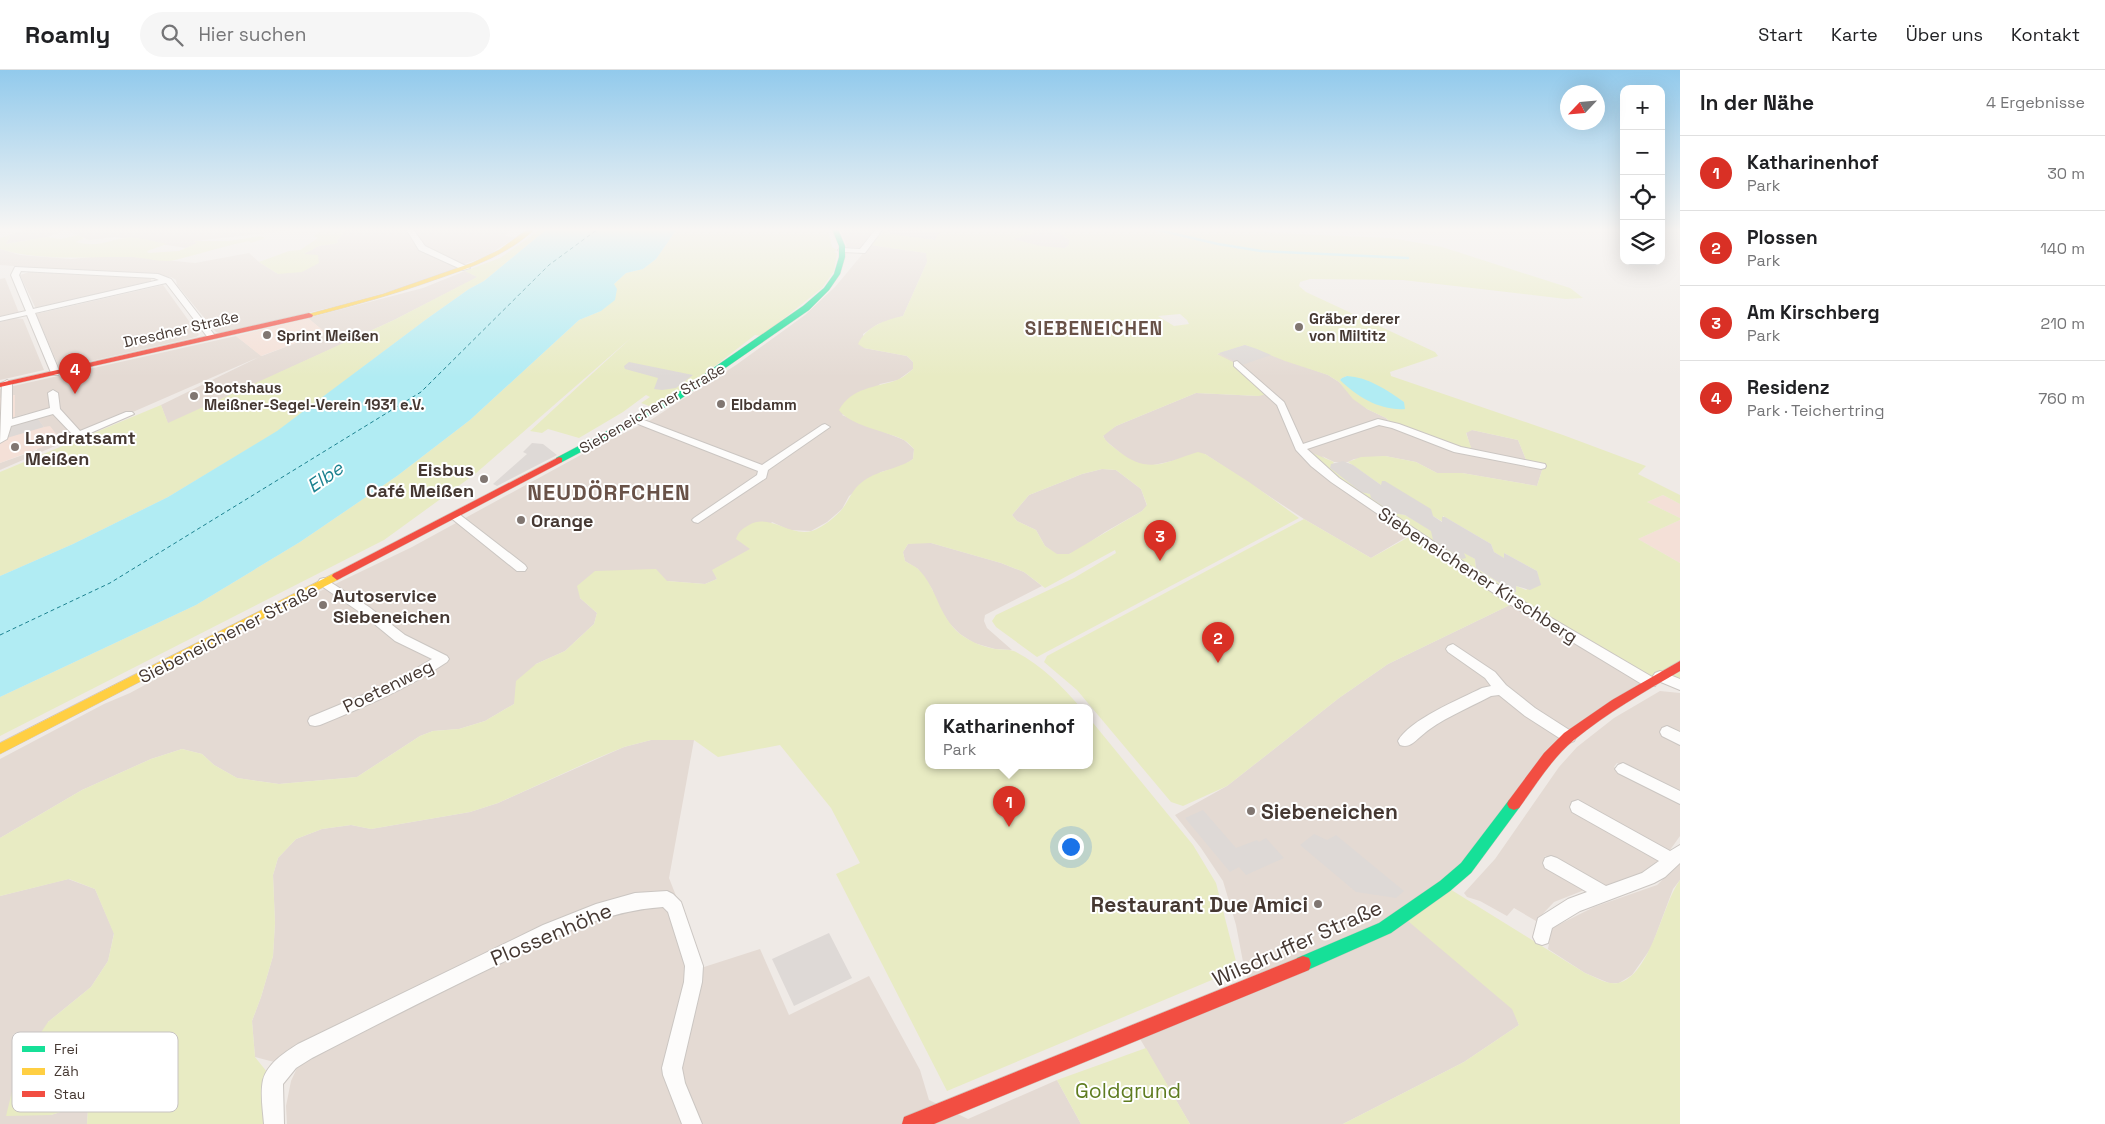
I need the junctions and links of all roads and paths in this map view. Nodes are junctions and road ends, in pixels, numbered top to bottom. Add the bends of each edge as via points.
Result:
1 (16, 278) edge
2 (162, 278) edge
3 (438, 278) edge
4 (834, 278) edge
5 (168, 280) junction
6 (29, 313) junction
7 (0, 319) edge
8 (212, 337) junction
9 (1236, 364) dead end
10 (54, 373) junction
11 (3, 384) edge
12 (53, 393) dead end
13 (55, 410) junction
14 (129, 414) dead end
15 (636, 420) junction
16 (7, 424) junction
17 (825, 427) dead end
18 (0, 440) edge
19 (1300, 448) junction
20 (1541, 466) dead end
21 (763, 469) junction
22 (456, 516) junction
23 (698, 520) dead end
24 (521, 568) dead end
25 (324, 582) junction
26 (1453, 649) dead end
27 (1680, 665) edge
28 (1655, 679) junction
29 (1680, 685) edge
30 (1500, 689) junction
31 (315, 720) dead end
32 (1569, 737) junction
33 (1405, 741) dead end
34 (0, 749) edge
35 (1623, 769) dead end
36 (1680, 798) edge
37 (1578, 807) dead end
38 (1676, 856) edge
39 (1552, 863) dead end
40 (1604, 893) junction
41 (1542, 937) dead end
42 (950, 1116) edge
43 (274, 1124) edge
44 (692, 1124) edge
45 (910, 1124) edge

1 - 6 street
2 - 5 street
3 - 8 main road, Dresdner Straße via 335,310
4 - 15 main road, Siebeneichener Straße via 806,308 721,369
5 - 6 street
5 - 8 street
6 - 7 street
6 - 10 street
8 - 10 main road, Dresdner Straße
9 - 19 street via 1280,404
10 - 11 main road, Dresdner Straße
11 - 16 street
12 - 13 street
13 - 14 street via 79,435
13 - 16 street
15 - 21 street
15 - 22 main road, Siebeneichener Straße
16 - 18 street
17 - 21 street
19 - 20 street via 1378,422 1390,423 1472,454
19 - 28 street, Siebeneichener Kirschberg via 1312,461 1367,502 1515,602
21 - 23 street via 762,476
22 - 24 street
22 - 25 main road, Siebeneichener Straße
25 - 31 street, Poetenweg via 400,638 442,659 377,695
25 - 34 main road, Siebeneichener Straße
26 - 30 street via 1490,676
27 - 28 main road, Wilsdruffer Straße
28 - 29 street, Siebeneichener Kirschberg
28 - 32 main road, Wilsdruffer Straße
30 - 32 street
30 - 33 street via 1487,692 1424,724
32 - 42 main road, Wilsdruffer Straße via 1538,770 1466,868 1385,928
35 - 36 street
37 - 38 street
38 - 40 street via 1648,878
39 - 40 street
40 - 41 street via 1574,904 1544,924
42 - 45 main road, Wilsdruffer Straße
43 - 44 street, Plossenhöhe via 273,1081 289,1061 306,1051 557,928 635,900 667,899 675,908 694,966 672,1068 673,1082

